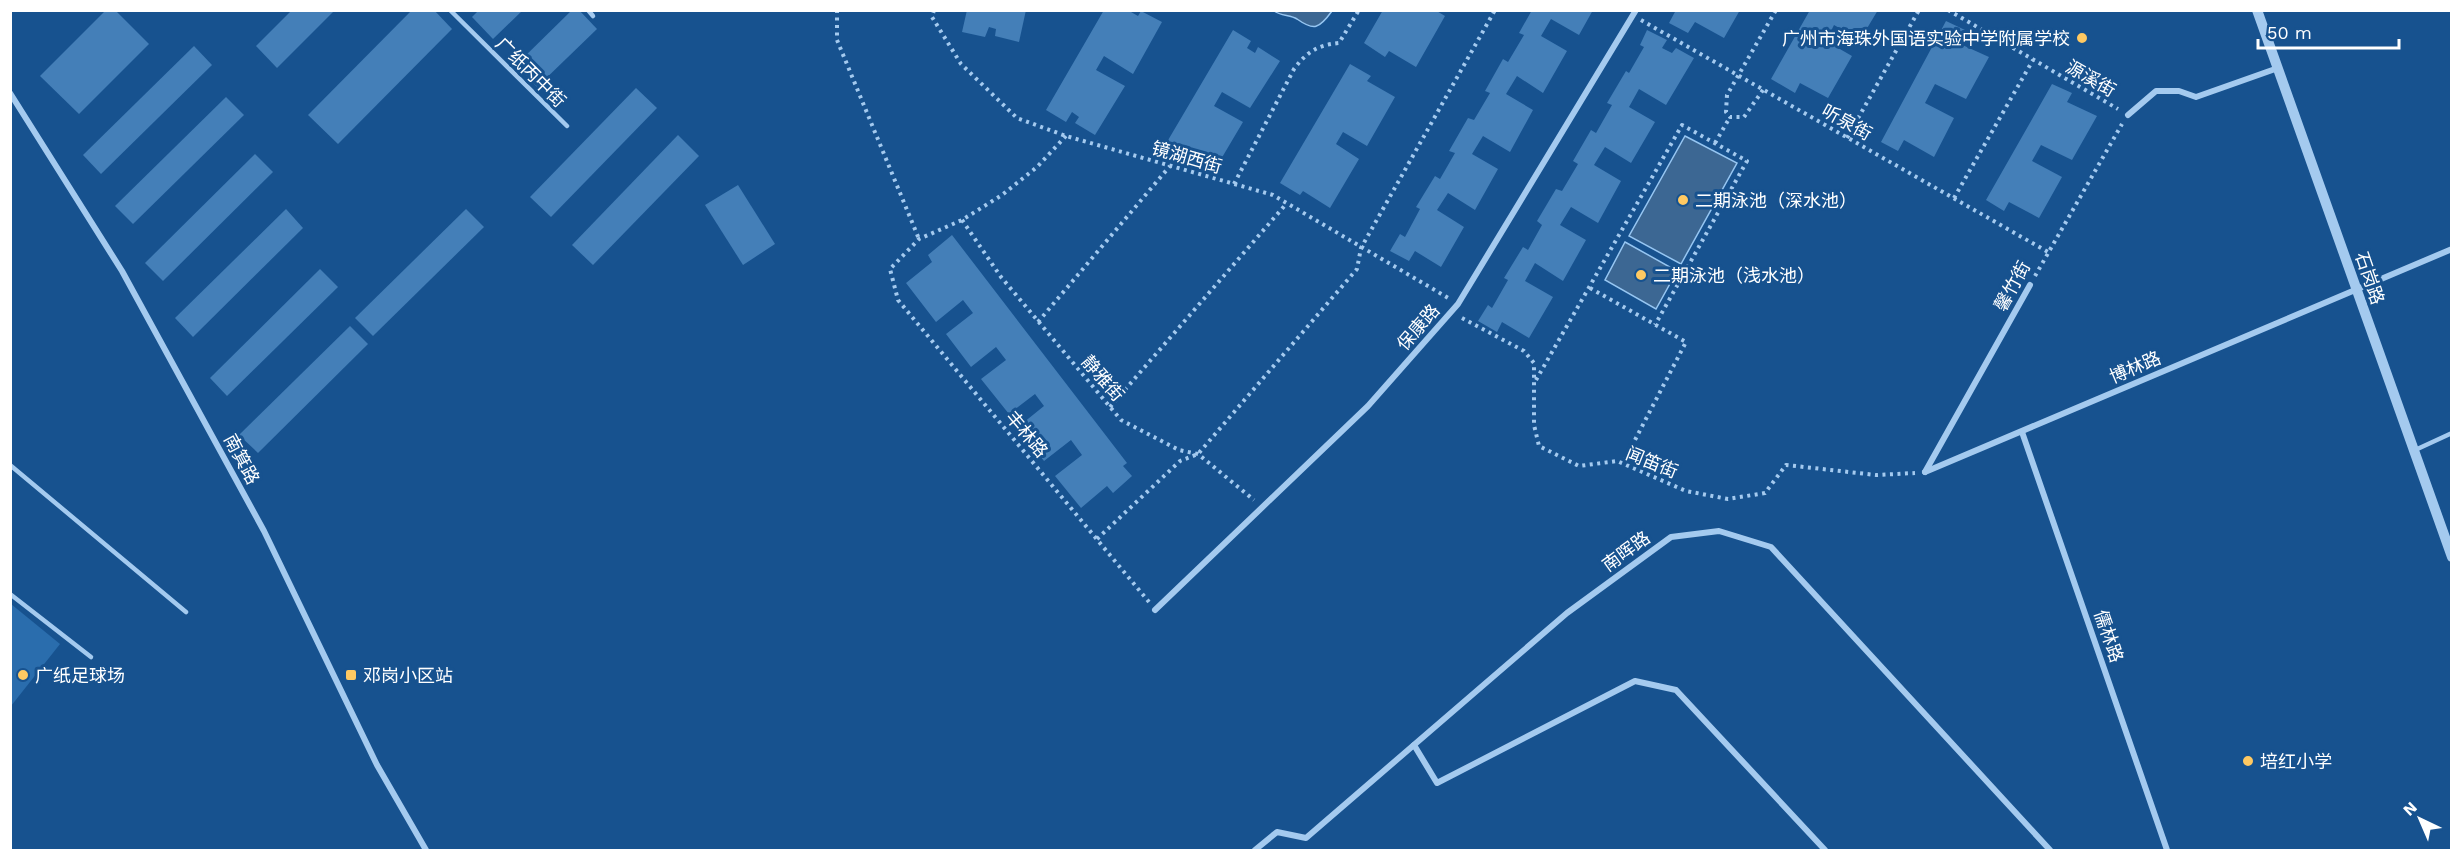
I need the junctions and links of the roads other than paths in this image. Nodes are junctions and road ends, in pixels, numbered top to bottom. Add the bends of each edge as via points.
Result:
1 (450, 10) edge
2 (588, 10) edge
3 (2257, 10) edge
4 (1634, 13) edge
5 (593, 16) dead end
6 (2278, 68) junction
7 (10, 93) edge
8 (2128, 115) road end
9 (567, 126) dead end
10 (2451, 249) edge
11 (2030, 285) road end
12 (2356, 290) junction
13 (2022, 432) junction
14 (2451, 432) edge
15 (2412, 451) junction
16 (10, 465) edge
17 (1925, 472) joint
18 (2451, 557) edge
19 (10, 594) edge
20 (1155, 610) road end
21 (186, 612) dead end
22 (91, 657) dead end
23 (1414, 745) junction
24 (426, 850) edge
25 (1255, 850) edge
26 (1825, 850) edge
27 (2050, 850) edge
28 (2167, 850) edge

1 - 9 lane, 广纸丙中街
2 - 5 lane
3 - 6 street, 石岗路
4 - 20 street, 保康路 via 1458,304 1368,406
6 - 8 street via 2196,97 2156,90
6 - 12 street, 石岗路
7 - 24 street, 南箕路 via 134,292 264,531 377,765
10 - 12 street, 博林路
11 - 17 street, 馨竹街
12 - 13 street, 博林路
12 - 15 street, 石岗路
13 - 17 street, 博林路
13 - 28 street, 儒林路
14 - 15 lane
15 - 18 street, 石岗路
16 - 21 lane
19 - 22 lane
23 - 25 street, 南晖路 via 1306,838 1277,832
23 - 26 street via 1437,783 1635,681 1676,690
23 - 27 street, 南晖路 via 1567,613 1671,537 1719,531 1772,547

